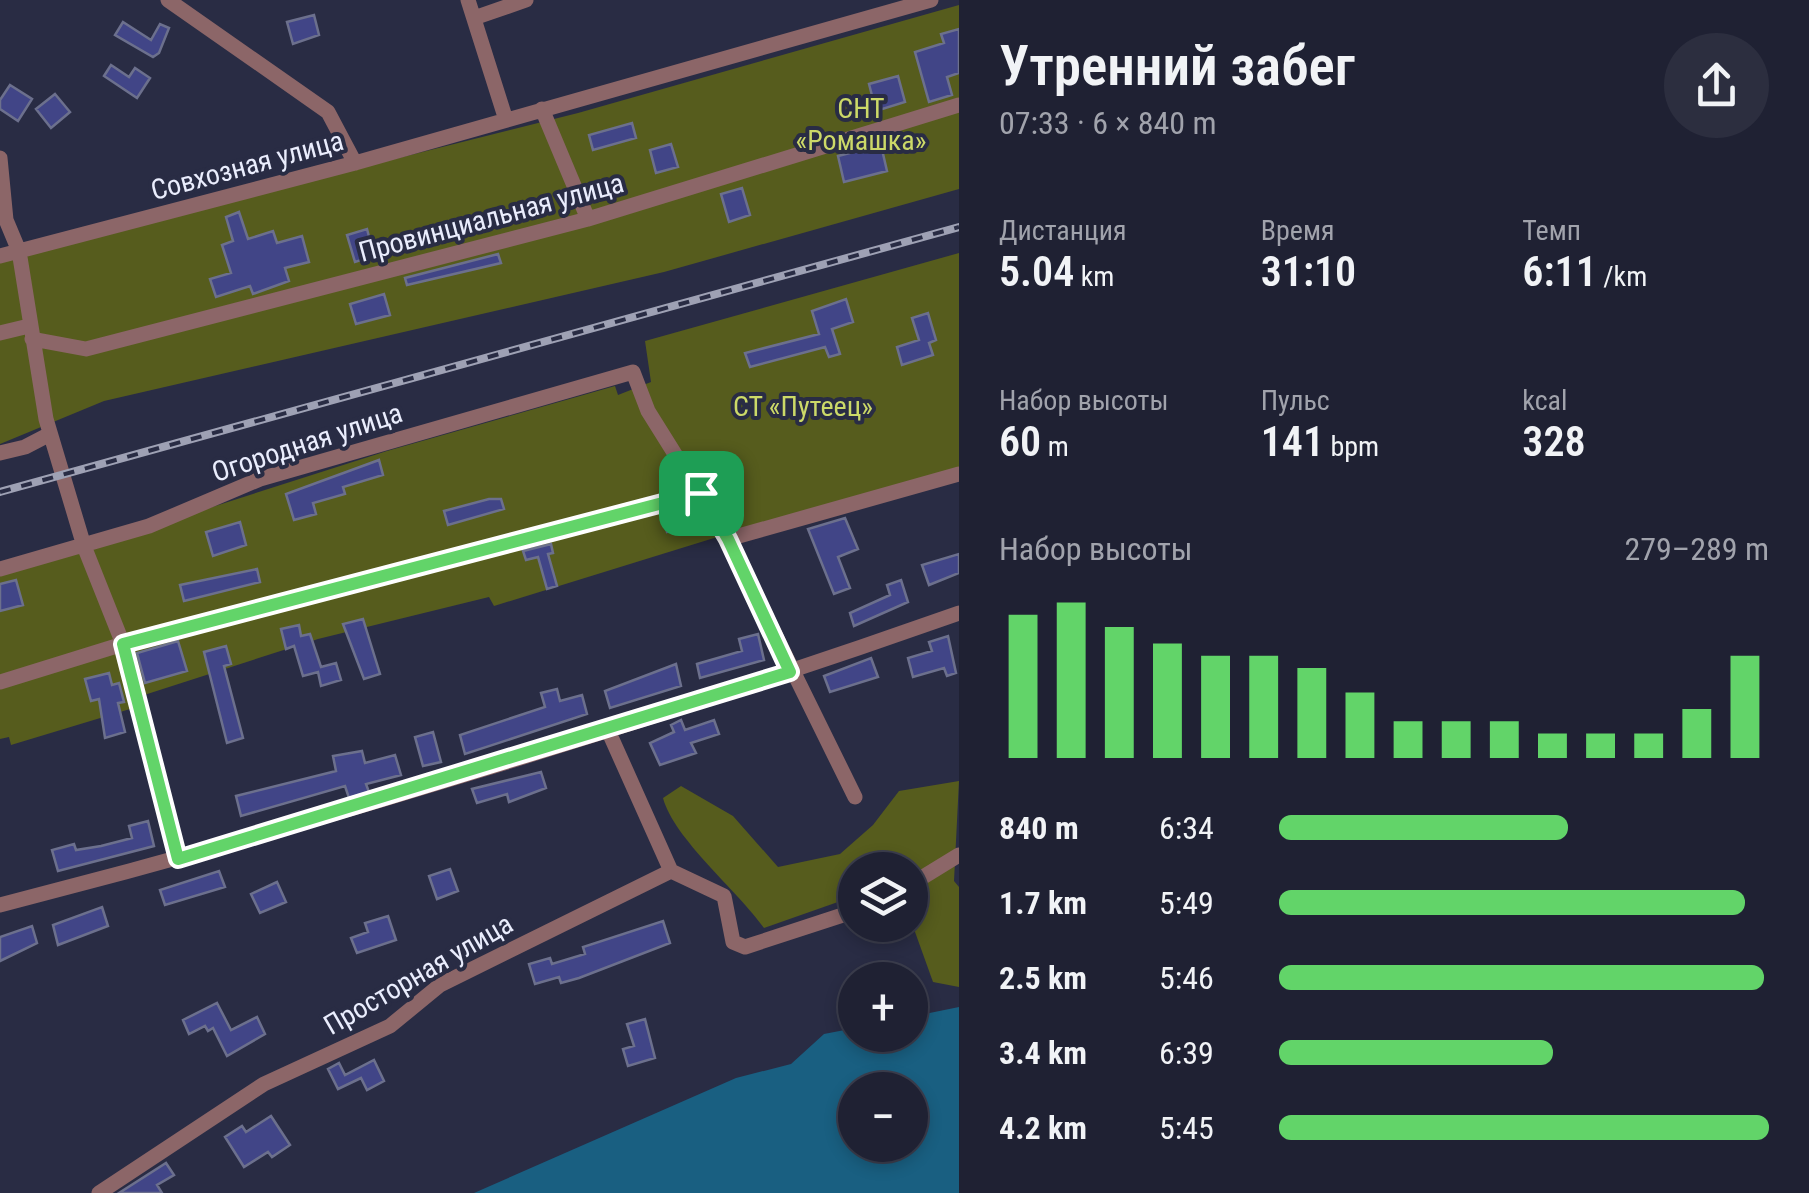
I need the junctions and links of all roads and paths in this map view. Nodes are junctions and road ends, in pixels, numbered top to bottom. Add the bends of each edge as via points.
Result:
1 (168, 0) edge
2 (468, 0) edge
3 (526, 0) edge
4 (931, 0) edge
5 (474, 18) junction
6 (959, 105) edge
7 (542, 109) junction
8 (506, 120) junction
9 (0, 158) edge
10 (356, 163) junction
11 (588, 219) junction
12 (18, 250) junction
13 (0, 256) edge
14 (30, 332) junction
15 (0, 333) edge
16 (50, 434) junction
17 (0, 453) edge
18 (959, 474) edge
19 (701, 493) junction
20 (728, 539) junction
21 (84, 546) junction
22 (0, 569) edge
23 (959, 613) edge
24 (123, 644) junction
25 (790, 672) junction
26 (0, 682) edge
27 (607, 728) junction
28 (855, 797) dead end
29 (959, 856) edge
30 (178, 859) junction
31 (671, 871) junction
32 (928, 874) edge
33 (0, 905) edge
34 (838, 917) edge
35 (99, 1193) edge

1 - 10 street via 328,112
2 - 5 street
3 - 5 street
4 - 7 street, Совхозная улица
5 - 8 street
6 - 11 street, Провинциальная улица
7 - 8 street, Совхозная улица
7 - 11 street
8 - 10 street, Совхозная улица
9 - 12 street via 6,220
10 - 12 street, Совхозная улица
11 - 14 street, Провинциальная улица via 86,349
12 - 13 street, Совхозная улица
12 - 14 street
14 - 15 street
14 - 16 street
16 - 17 street
16 - 21 street
18 - 20 street
19 - 20 street
19 - 21 street, Огородная улица via 648,411 633,372 260,479
19 - 24 street
20 - 25 street
21 - 22 street, Огородная улица
21 - 24 street
23 - 25 street
24 - 26 street
24 - 30 street
25 - 27 street
25 - 28 street
27 - 30 street
27 - 31 street
29 - 32 street
30 - 33 street
31 - 34 street via 724,896 733,942 745,947
31 - 35 street, Просторная улица via 440,985 390,1026 264,1084

